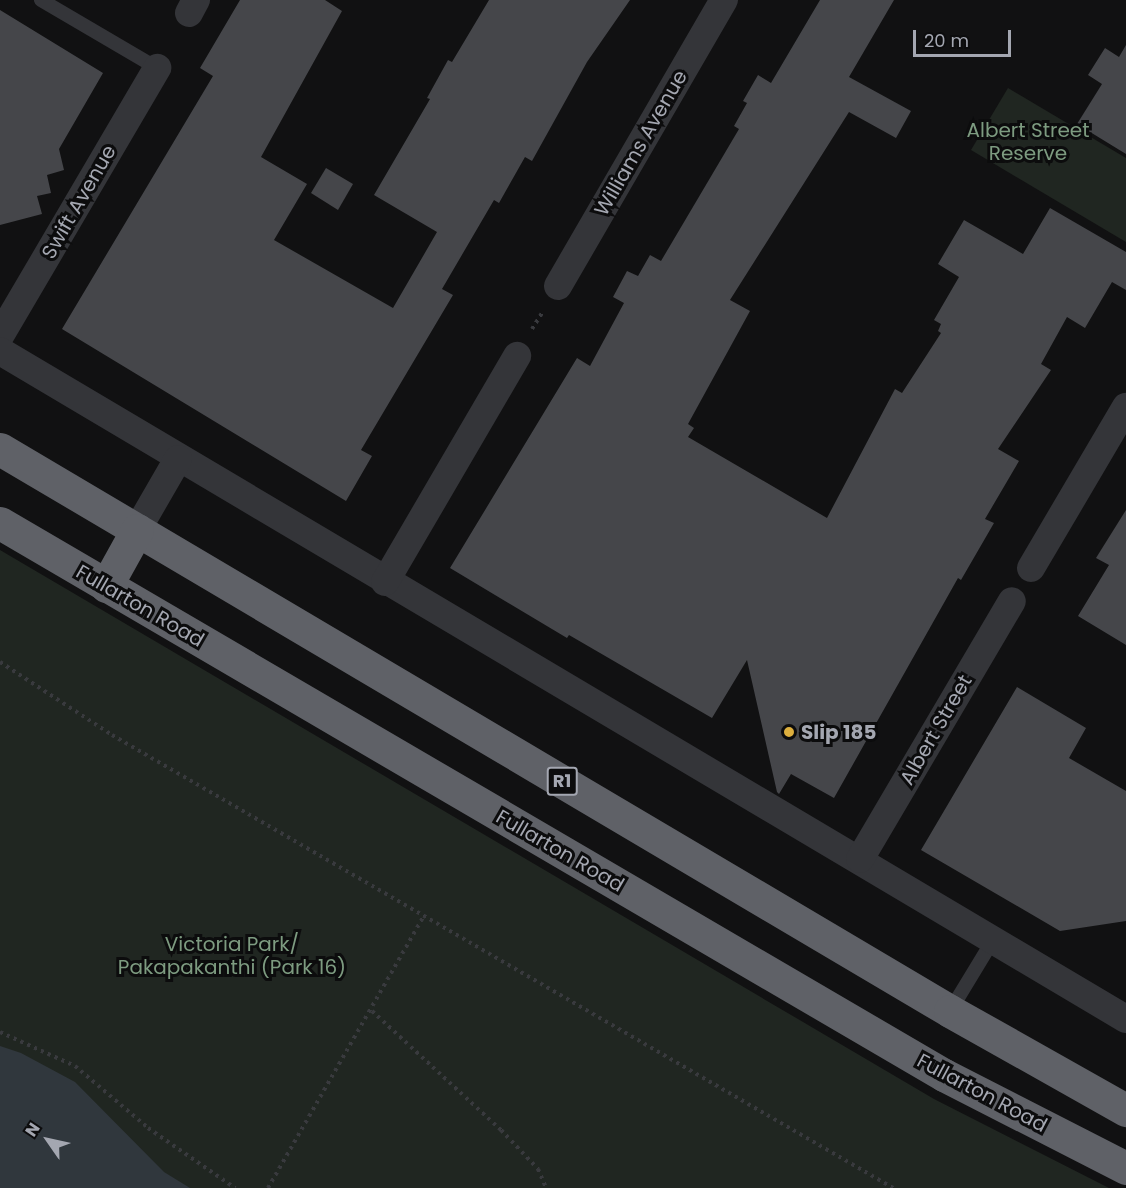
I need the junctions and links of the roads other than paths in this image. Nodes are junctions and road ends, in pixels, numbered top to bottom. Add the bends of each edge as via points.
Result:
1 (41, 0) edge
2 (724, 0) edge
3 (157, 68) joint
4 (558, 286) road end
5 (0, 336) edge
6 (0, 351) edge
7 (517, 356) road end
8 (1126, 407) edge
9 (0, 449) edge
10 (178, 459) junction
11 (0, 523) edge
12 (137, 530) junction
13 (1031, 568) dead end
14 (386, 582) junction
15 (106, 586) junction
16 (1012, 601) dead end
17 (860, 859) junction
18 (993, 940) junction
19 (950, 1011) junction
20 (1126, 1019) edge
21 (1126, 1110) edge
22 (1126, 1168) edge

1 - 3 lane
2 - 4 street, Williams Avenue
3 - 5 street, Swift Avenue
6 - 10 street
7 - 14 street
8 - 13 street
9 - 12 highway, R1
10 - 12 street
10 - 14 street
11 - 15 highway, Fullarton Road
12 - 15 highway
12 - 19 highway, R1
14 - 17 street
15 - 22 highway, Fullarton Road via 945,1075
16 - 17 street, Albert Street
17 - 18 street
18 - 19 lane
18 - 20 street
19 - 21 highway, R1

